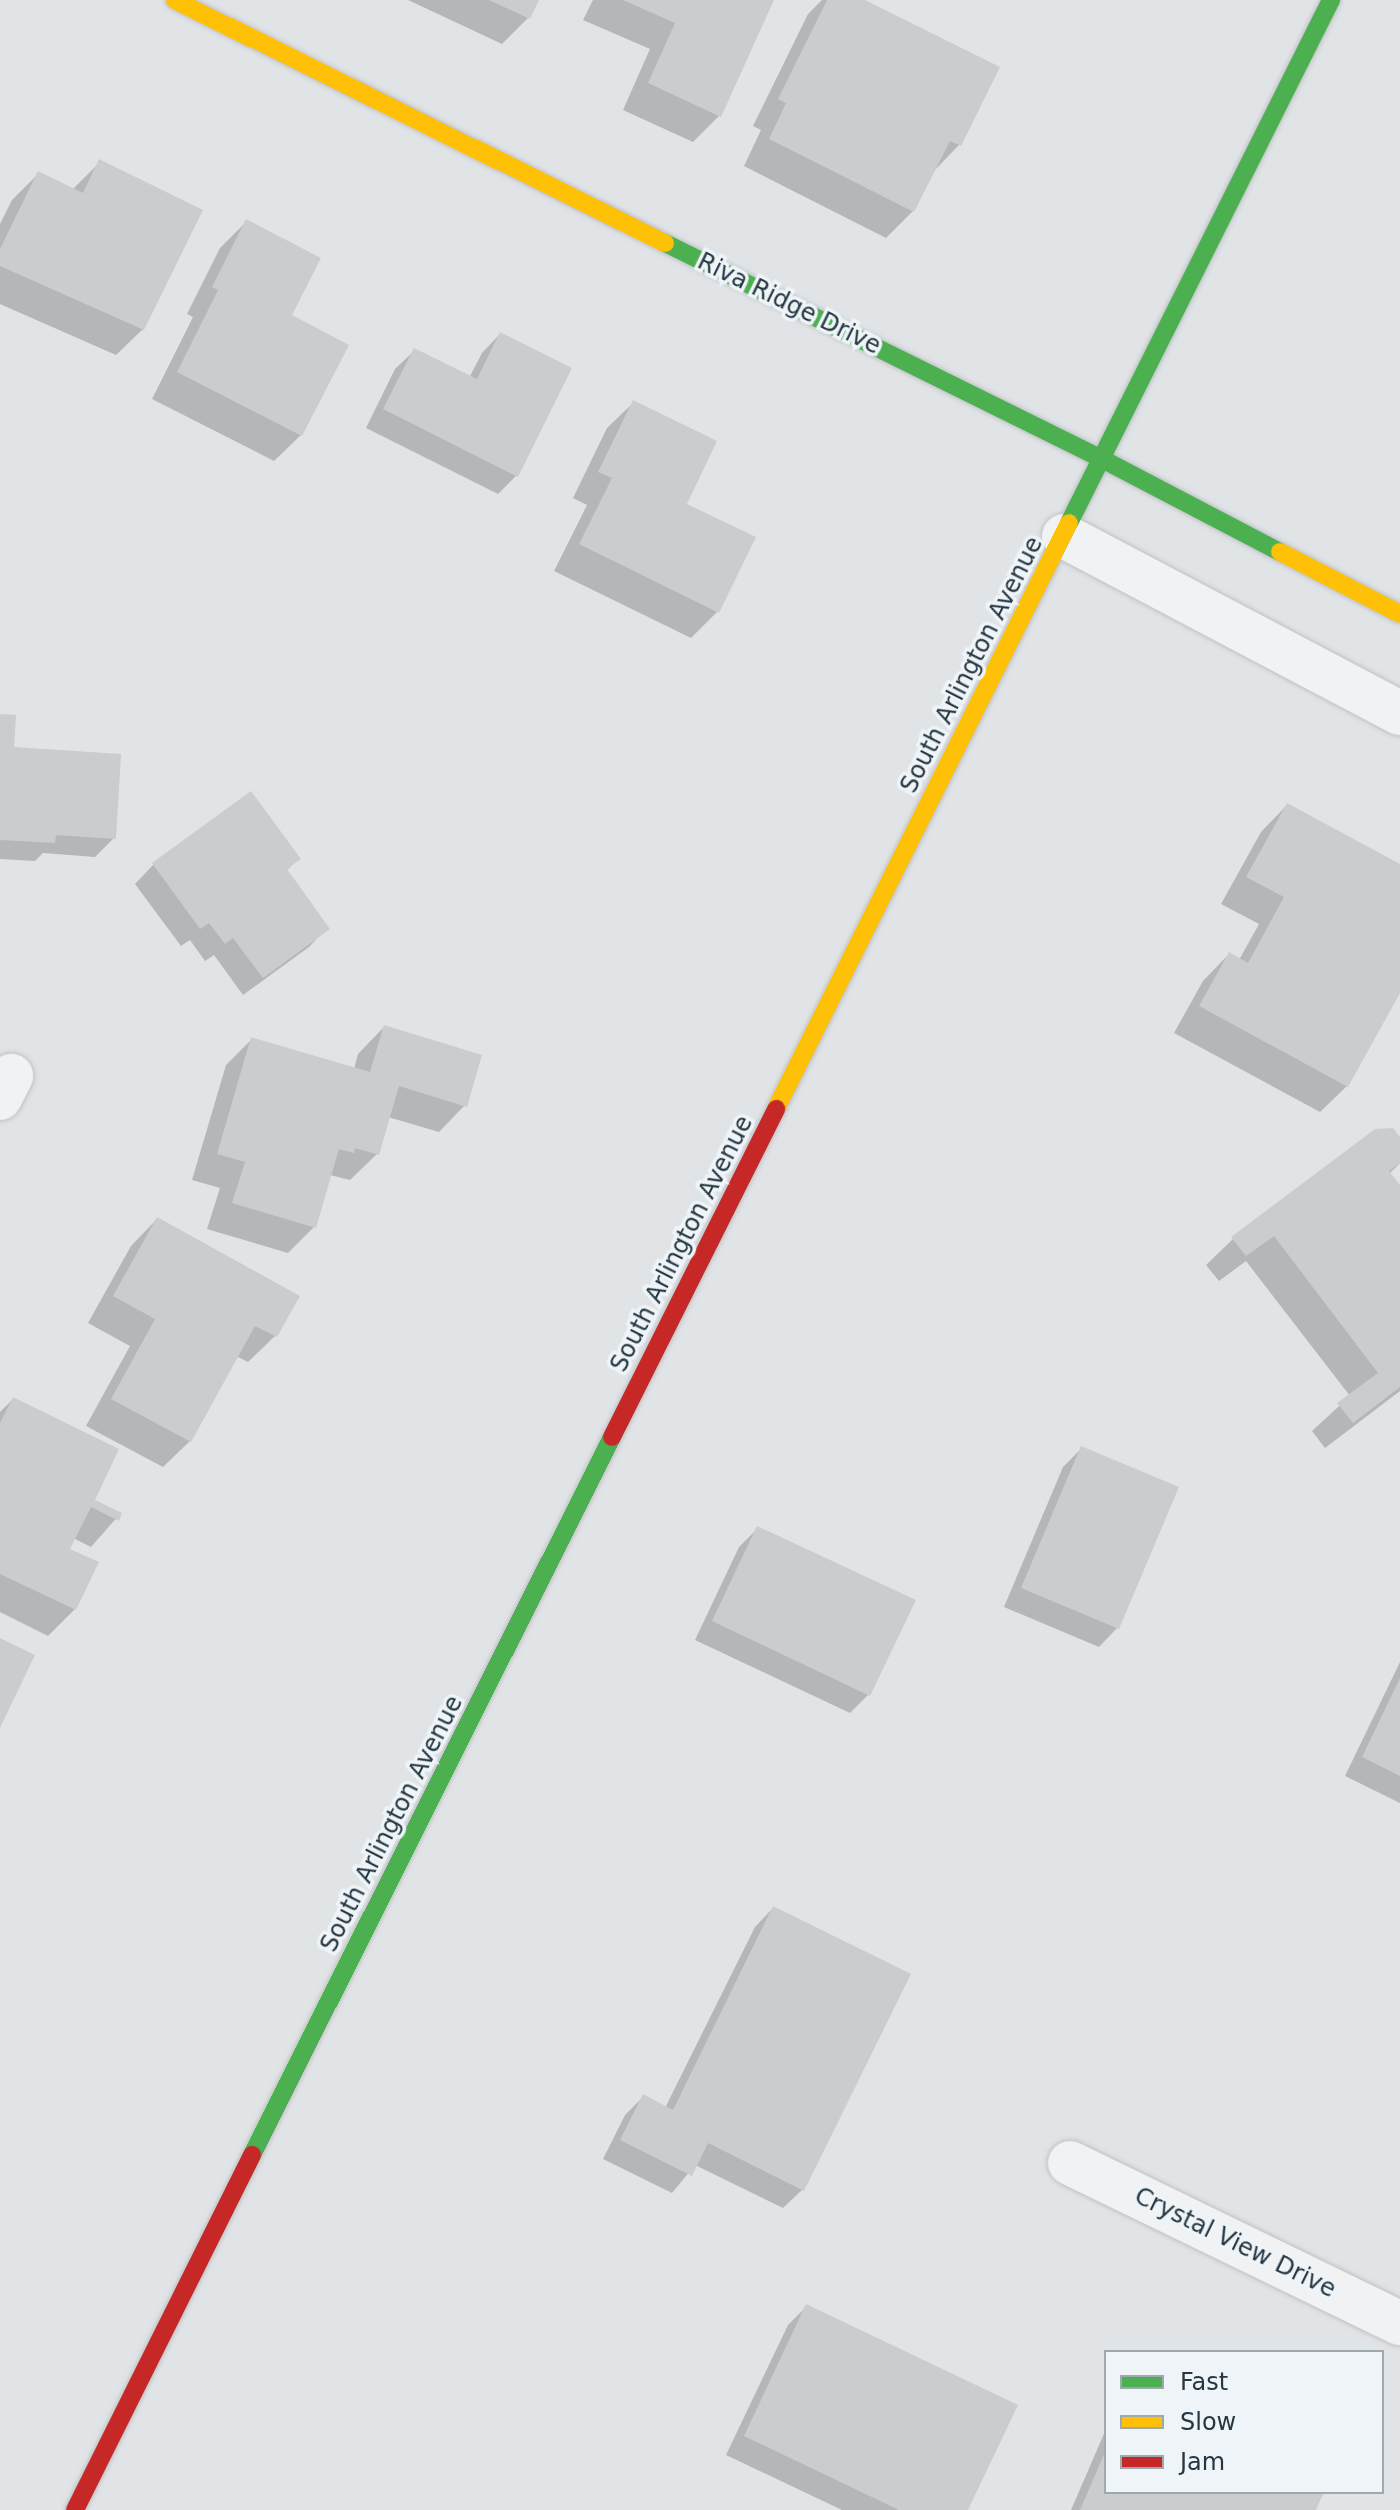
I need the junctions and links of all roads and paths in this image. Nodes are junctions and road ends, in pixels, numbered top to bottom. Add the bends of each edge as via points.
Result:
1 (175, 0) edge
2 (1331, 0) edge
3 (1102, 459) junction
4 (1064, 536) junction
5 (1400, 614) edge
6 (1400, 713) edge
7 (1070, 2163) dead end
8 (1400, 2323) edge
9 (75, 2510) edge

1 - 3 main road, Riva Ridge Drive
2 - 3 main road, South Arlington Avenue
3 - 4 main road, South Arlington Avenue
3 - 5 main road, Riva Ridge Drive
4 - 6 street
4 - 9 main road, South Arlington Avenue
7 - 8 street, Crystal View Drive

